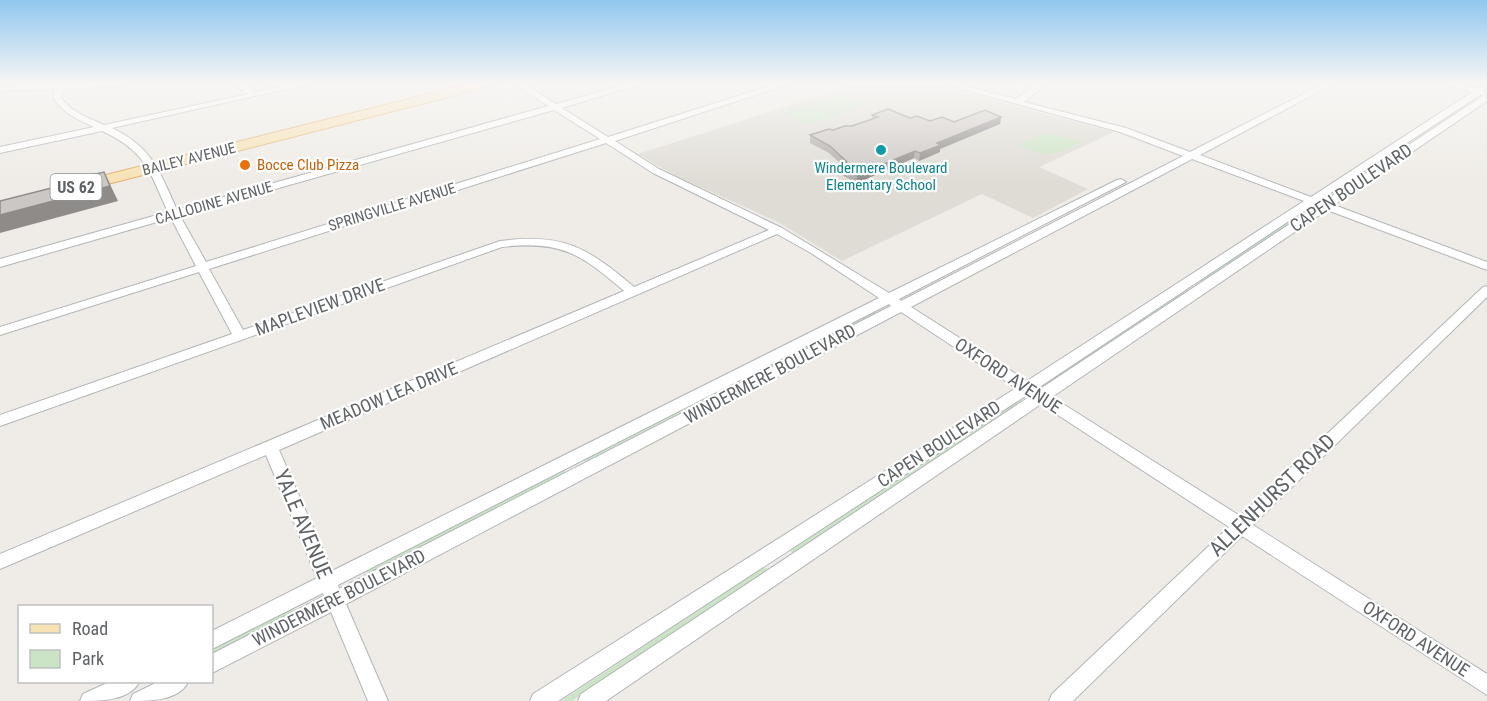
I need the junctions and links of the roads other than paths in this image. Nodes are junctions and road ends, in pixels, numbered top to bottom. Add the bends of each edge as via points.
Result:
1 (82, 117) edge
2 (151, 117) edge
3 (355, 117) edge
4 (520, 117) edge
5 (570, 117) edge
6 (680, 117) edge
7 (1073, 117) edge
8 (1253, 117) edge
9 (1261, 117) edge
10 (1448, 117) edge
11 (104, 127) junction
12 (606, 140) junction
13 (0, 150) edge
14 (1186, 153) junction
15 (152, 168) junction
16 (68, 189) edge
17 (1318, 203) junction
18 (174, 214) junction
19 (778, 230) junction
20 (0, 263) edge
21 (1487, 266) edge
22 (203, 267) junction
23 (1487, 290) edge
24 (633, 292) junction
25 (894, 303) junction
26 (0, 331) edge
27 (239, 335) junction
28 (1027, 388) junction
29 (1042, 397) junction
30 (0, 421) edge
31 (270, 447) junction
32 (1240, 525) junction
33 (0, 562) edge
34 (328, 582) junction
35 (336, 600) junction
36 (213, 640) edge
37 (213, 663) edge
38 (125, 683) edge
39 (174, 683) edge
40 (1487, 685) edge
41 (90, 701) edge
42 (140, 701) edge
43 (378, 701) edge
44 (540, 701) edge
45 (588, 701) edge
46 (1059, 701) edge

1 - 11 street
2 - 11 street
3 - 15 main road, BAILEY AVENUE / US 62
4 - 18 street, CALLODINE AVENUE
5 - 12 street, OXFORD AVENUE
6 - 12 street, SPRINGVILLE AVENUE
7 - 14 street
8 - 14 street, WINDERMERE BOULEVARD
9 - 14 street, WINDERMERE BOULEVARD
10 - 17 street, CAPEN BOULEVARD
11 - 13 street
11 - 15 street via 132,142
12 - 19 street, OXFORD AVENUE via 668,177
12 - 22 street, SPRINGVILLE AVENUE
14 - 17 street
14 - 25 street, WINDERMERE BOULEVARD
15 - 16 main road, BAILEY AVENUE / US 62
15 - 18 street
17 - 21 street
17 - 28 street, CAPEN BOULEVARD
17 - 29 street, CAPEN BOULEVARD
18 - 20 street, CALLODINE AVENUE
18 - 22 street
19 - 24 street, MEADOW LEA DRIVE
19 - 25 street, OXFORD AVENUE
22 - 26 street, SPRINGVILLE AVENUE
22 - 27 street
23 - 32 street, ALLENHURST ROAD
24 - 27 street, MAPLEVIEW DRIVE via 575,248 554,241 513,241
24 - 31 street, MEADOW LEA DRIVE
25 - 28 street, OXFORD AVENUE
25 - 34 street, WINDERMERE BOULEVARD
25 - 35 street, WINDERMERE BOULEVARD
27 - 30 street, MAPLEVIEW DRIVE
28 - 29 street, OXFORD AVENUE
28 - 44 street, CAPEN BOULEVARD
29 - 32 street, OXFORD AVENUE
29 - 45 street, CAPEN BOULEVARD
31 - 33 street, MEADOW LEA DRIVE
31 - 34 street, YALE AVENUE
32 - 40 street, OXFORD AVENUE
32 - 46 street, ALLENHURST ROAD
34 - 35 street, YALE AVENUE
34 - 36 street, WINDERMERE BOULEVARD
35 - 37 street, WINDERMERE BOULEVARD
35 - 43 street, YALE AVENUE
38 - 41 street
39 - 42 street

